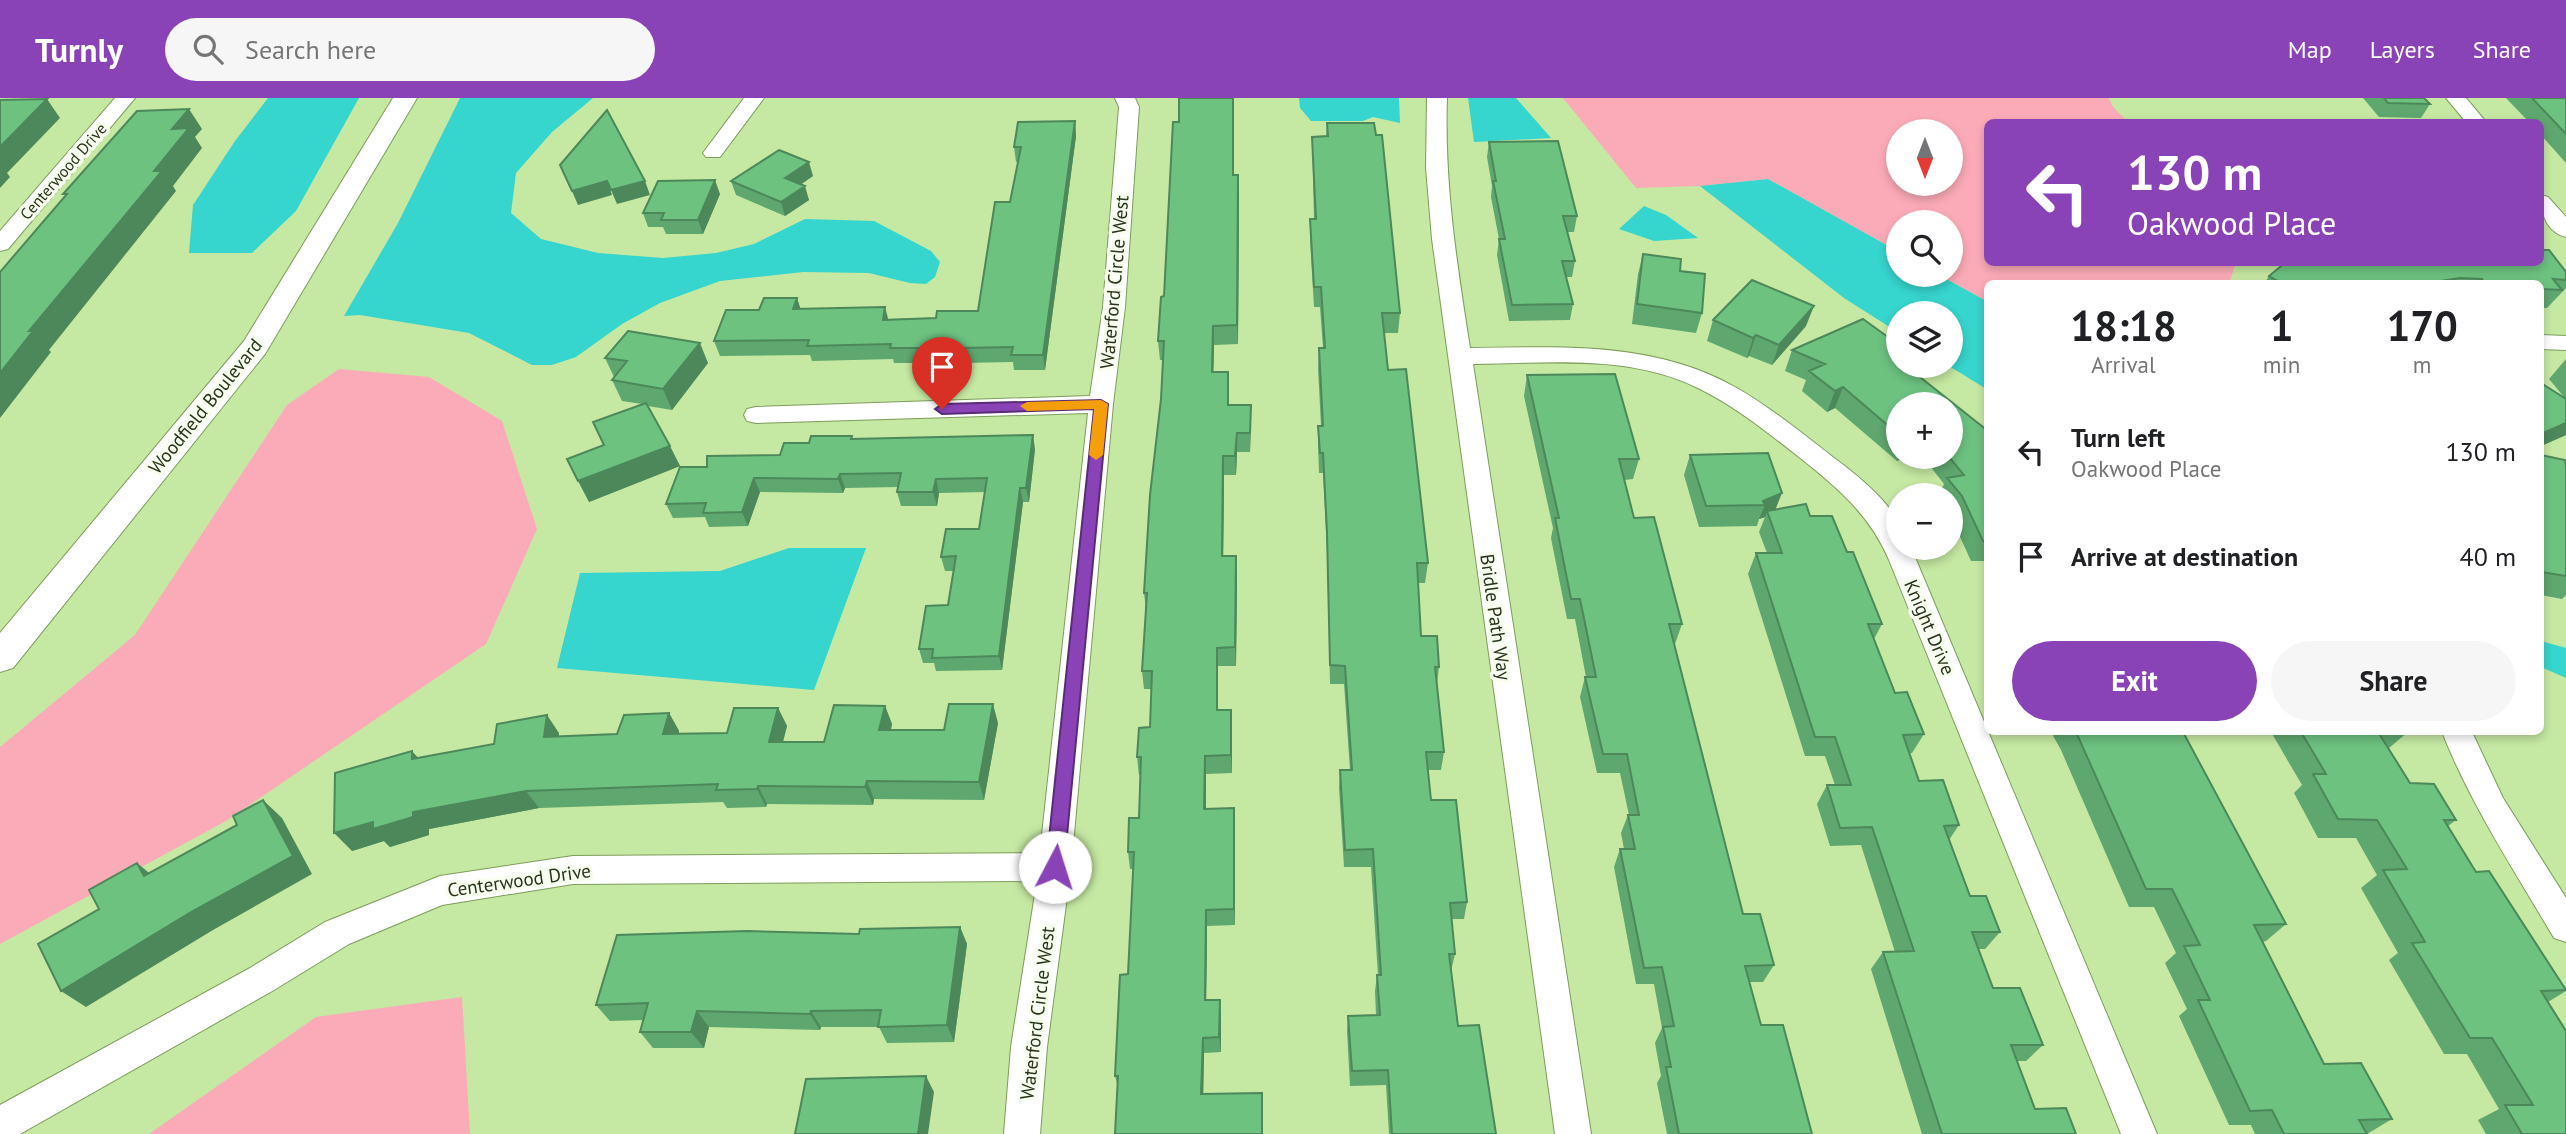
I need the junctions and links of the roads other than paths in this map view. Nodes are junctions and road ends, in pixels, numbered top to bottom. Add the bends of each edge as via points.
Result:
1 (125, 98) edge
2 (405, 98) edge
3 (754, 98) edge
4 (1125, 98) edge
5 (1437, 98) edge
6 (2455, 98) edge
7 (2473, 119) edge
8 (713, 153) dead end
9 (2544, 205) edge
10 (2566, 231) edge
11 (0, 244) edge
12 (2544, 342) edge
13 (2566, 343) edge
14 (1462, 356) junction
15 (1101, 404) junction
16 (756, 415) dead end
17 (0, 658) edge
18 (2458, 735) edge
19 (1055, 867) junction
20 (2566, 927) edge
21 (0, 1125) edge
22 (1022, 1134) edge
23 (1573, 1134) edge
24 (2139, 1134) edge

1 - 11 street, Centerwood Drive
2 - 17 street, Woodfield Boulevard via 255,347
3 - 8 street
4 - 15 street, Waterford Circle West via 1129,107 1114,307
5 - 14 street, Bridle Path Way via 1434,146 1449,286
6 - 7 street
9 - 10 street
12 - 13 street
14 - 23 street, Bridle Path Way via 1463,393
14 - 24 street, Knight Drive via 1574,356 1676,369 1744,401 1855,487 1884,523 1919,600
15 - 16 street
15 - 19 street, Waterford Circle West
18 - 20 street via 2493,808
19 - 21 street, Centerwood Drive via 573,870 440,891 337,933
19 - 22 street, Waterford Circle West via 1029,1047

